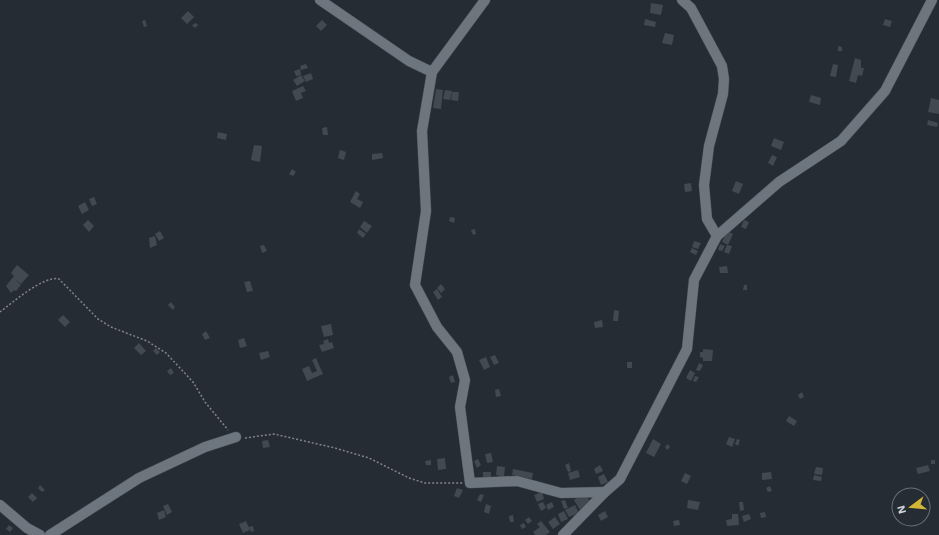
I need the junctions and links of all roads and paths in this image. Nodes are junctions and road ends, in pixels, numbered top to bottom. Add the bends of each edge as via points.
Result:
1 (320, 0) edge
2 (485, 0) edge
3 (682, 0) edge
4 (932, 0) edge
5 (692, 4) edge
6 (432, 72) junction
7 (717, 236) junction
8 (0, 312) edge
9 (236, 437) junction
10 (470, 483) junction
11 (605, 492) junction
12 (0, 505) edge
13 (40, 535) edge
14 (50, 535) edge
15 (563, 535) edge

1 - 6 street via 408,61
2 - 6 street
3 - 5 street
4 - 7 street via 885,91 841,141 779,182
5 - 7 street via 722,66 724,79 723,94 709,146 704,185 706,220
6 - 10 street via 422,131 426,212 415,285 437,327 457,352 465,380 460,407
7 - 11 street via 694,280 687,349 620,479
8 - 9 path via 38,285 52,278 58,279 98,319 147,341 166,353 193,382 215,417
9 - 10 path via 274,434 369,458 425,483
9 - 14 street via 205,447 139,478
10 - 11 street via 517,481 561,493
11 - 15 street
12 - 13 street via 27,528

